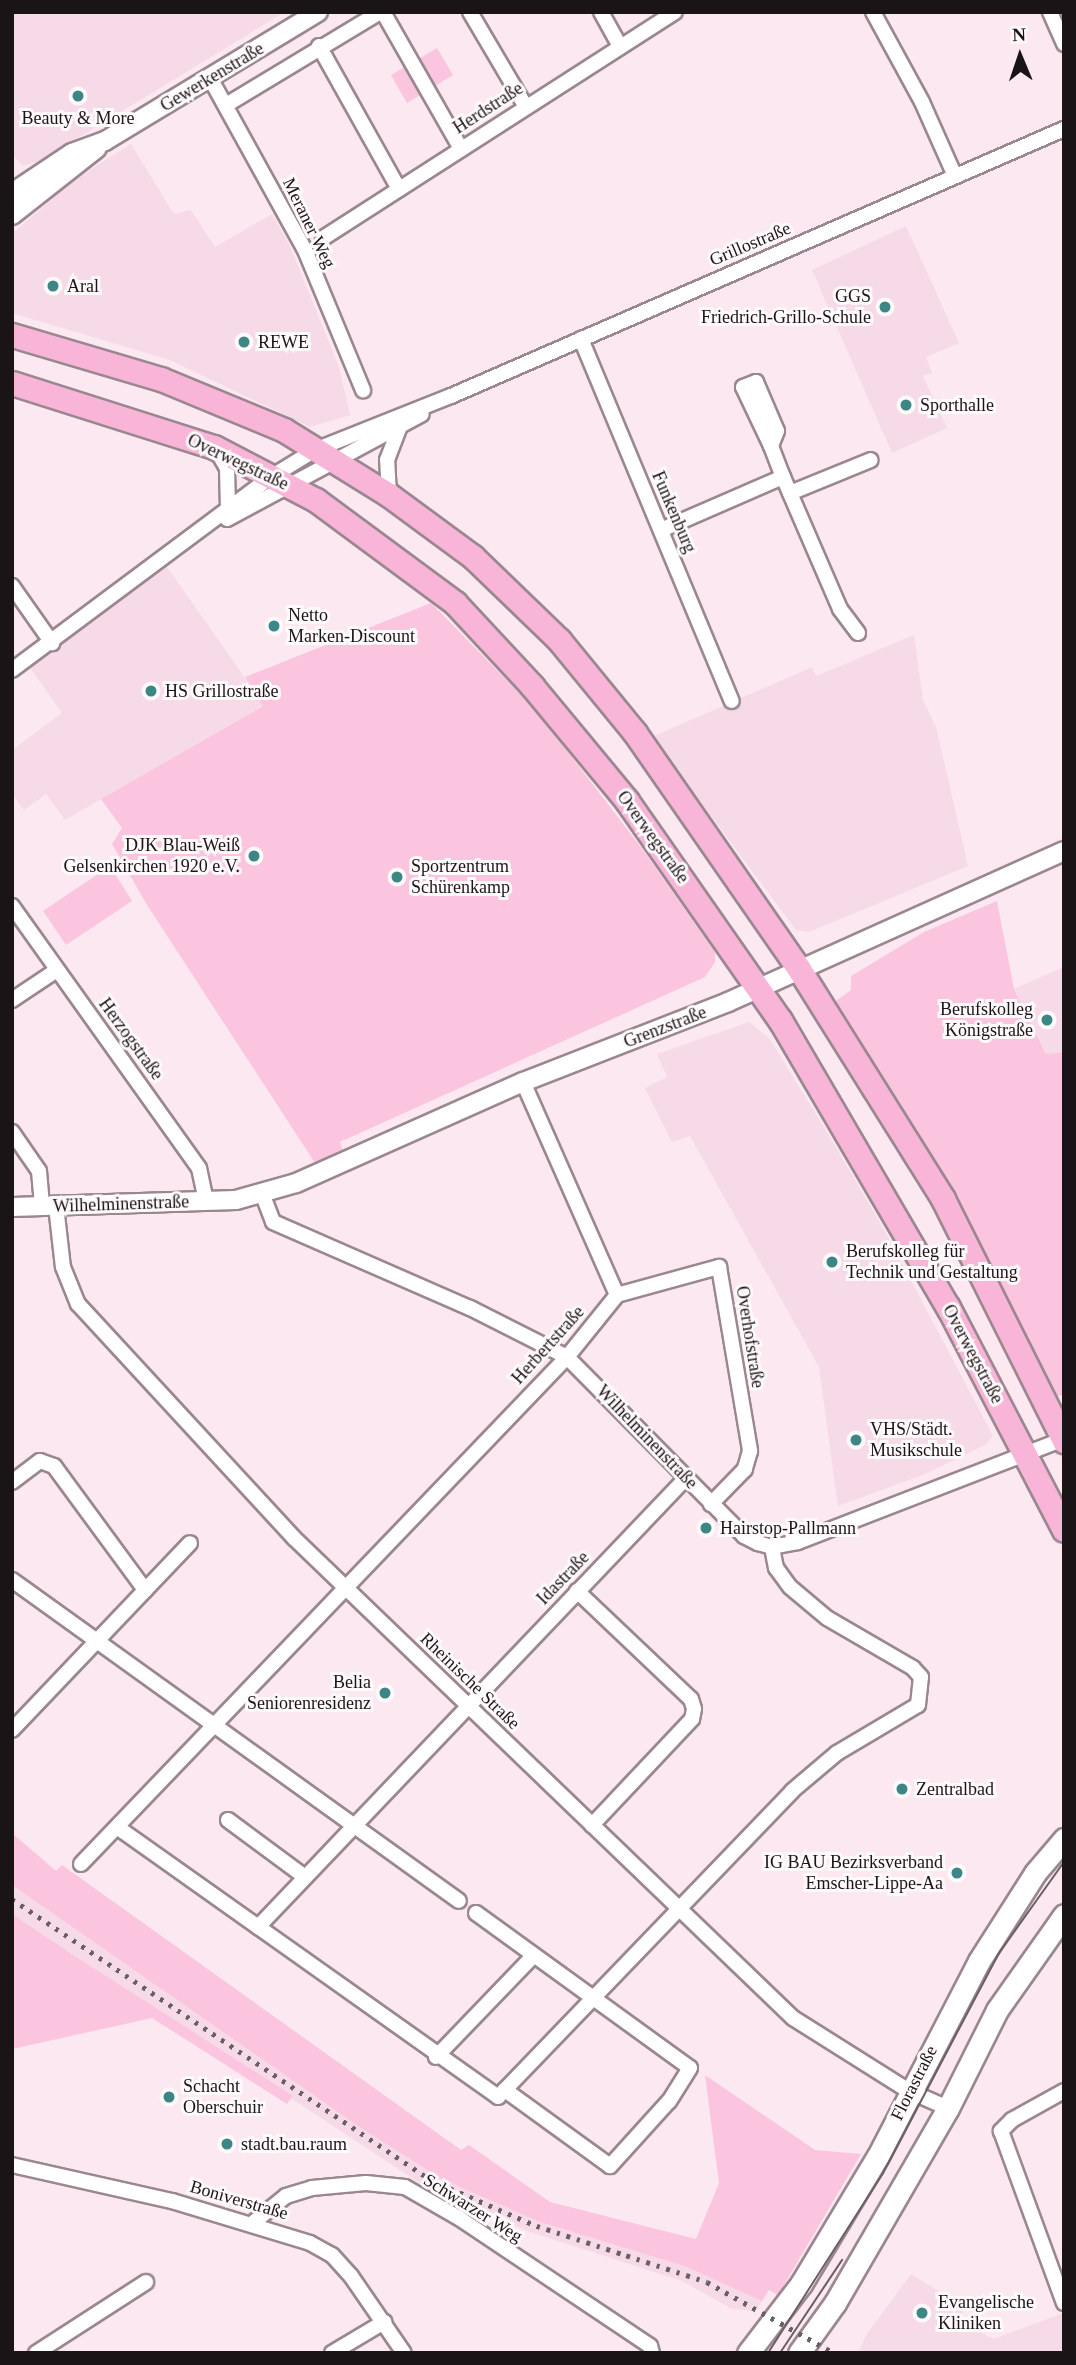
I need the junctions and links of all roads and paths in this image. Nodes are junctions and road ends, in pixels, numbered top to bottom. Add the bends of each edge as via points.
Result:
1 (318, 12) edge
2 (382, 12) edge
3 (470, 12) edge
4 (601, 12) edge
5 (675, 12) edge
6 (873, 12) edge
7 (1050, 12) edge
8 (1064, 44) edge
9 (320, 46) junction
10 (620, 46) junction
11 (210, 78) junction
12 (226, 105) junction
13 (526, 107) junction
14 (1064, 128) edge
15 (105, 141) junction
16 (461, 149) junction
17 (955, 176) junction
18 (399, 189) junction
19 (12, 193) edge
20 (12, 215) edge
21 (323, 238) dead end
22 (12, 335) edge
23 (581, 339) junction
24 (12, 383) edge
25 (363, 390) dead end
26 (451, 396) junction
27 (399, 428) junction
28 (771, 446) dead end
29 (214, 447) junction
30 (324, 455) junction
31 (871, 460) dead end
32 (783, 477) junction
33 (280, 482) junction
34 (790, 493) junction
35 (389, 495) junction
36 (228, 510) junction
37 (661, 530) junction
38 (189, 539) junction
39 (12, 586) edge
40 (858, 633) dead end
41 (52, 643) junction
42 (12, 670) edge
43 (732, 701) dead end
44 (1064, 851) edge
45 (12, 906) edge
46 (57, 970) junction
47 (799, 970) junction
48 (760, 988) junction
49 (12, 1000) edge
50 (523, 1082) junction
51 (12, 1132) edge
52 (262, 1194) junction
53 (206, 1200) junction
54 (49, 1206) junction
55 (12, 1208) edge
56 (617, 1294) junction
57 (567, 1357) junction
58 (1064, 1440) edge
59 (1023, 1452) junction
60 (686, 1478) junction
61 (12, 1482) edge
62 (711, 1504) junction
63 (1064, 1530) edge
64 (190, 1543) dead end
65 (772, 1547) junction
66 (12, 1580) edge
67 (345, 1587) junction
68 (145, 1590) junction
69 (577, 1591) junction
70 (97, 1640) junction
71 (468, 1706) junction
72 (214, 1724) junction
73 (12, 1730) edge
74 (228, 1821) dead end
75 (592, 1825) junction
76 (354, 1826) junction
77 (117, 1827) junction
78 (1064, 1839) edge
79 (81, 1864) dead end
80 (305, 1877) junction
81 (459, 1901) dead end
82 (680, 1908) junction
83 (476, 1913) dead end
84 (1064, 1915) edge
85 (258, 1927) junction
86 (534, 1955) junction
87 (592, 1997) junction
88 (436, 2057) junction
89 (505, 2090) junction
90 (909, 2091) junction
91 (1064, 2091) edge
92 (948, 2108) junction
93 (12, 2165) edge
94 (254, 2222) junction
95 (146, 2282) dead end
96 (1064, 2303) edge
97 (384, 2322) junction
98 (799, 2352) edge
99 (36, 2353) edge
100 (332, 2353) edge
101 (404, 2353) edge
102 (652, 2353) edge
103 (748, 2353) edge

1 - 11 street, Gewerkenstraße
2 - 9 street, Gewerkenstraße
2 - 16 street
3 - 13 street
4 - 10 street
5 - 10 street, Herdstraße
6 - 17 street via 922,102
7 - 8 street
9 - 12 street, Gewerkenstraße
9 - 18 street
10 - 13 street, Herdstraße
11 - 12 street, Meraner Weg
11 - 15 street, Gewerkenstraße
12 - 25 street, Meraner Weg via 305,250
13 - 16 street, Herdstraße
14 - 17 street, Grillostraße
15 - 19 street, Gewerkenstraße via 72,153
15 - 20 street, Gewerkenstraße
16 - 18 street, Herdstraße
17 - 23 street, Grillostraße
18 - 21 street, Herdstraße
22 - 30 main road via 205,396 284,430
23 - 26 street, Grillostraße
23 - 37 street, Funkenburg
24 - 29 main road, Overwegstraße
26 - 27 street, Grillostraße
26 - 30 street, Grillostraße
27 - 30 street, Grillostraße
27 - 35 street via 387,460
28 - 32 street
29 - 33 main road, Overwegstraße
29 - 36 street via 227,468
30 - 33 street, Grillostraße
30 - 35 main road
31 - 34 street
32 - 34 street
32 - 37 street
33 - 36 street, Grillostraße
33 - 38 street, Grillostraße
33 - 48 main road, Overwegstraße via 353,524 455,603 532,686 627,801
34 - 40 street via 840,609
35 - 47 main road via 473,557 559,640 635,733
36 - 38 street, Grillostraße
37 - 43 street, Funkenburg
38 - 41 street, Grillostraße
39 - 41 street
41 - 42 street, Grillostraße
44 - 47 street, Grenzstraße
45 - 46 street, Herzogstraße
46 - 49 street
46 - 53 street, Herzogstraße via 199,1168
47 - 48 street, Grenzstraße
47 - 58 main road via 943,1199
48 - 50 street, Grenzstraße
48 - 59 main road, Overwegstraße via 935,1283
50 - 52 street, Grenzstraße via 296,1184
50 - 56 street
51 - 54 street, Rheinische Straße via 39,1171
52 - 53 street, Wilhelminenstraße
52 - 57 street, Wilhelminenstraße via 273,1222
53 - 54 street, Wilhelminenstraße
54 - 55 street, Wilhelminenstraße
54 - 67 street, Rheinische Straße via 63,1267 78,1304
56 - 57 street, Herbertstraße
56 - 62 street, Overhofstraße via 719,1267 750,1451 745,1469
57 - 60 street, Wilhelminenstraße
57 - 67 street, Herbertstraße
58 - 59 street
59 - 63 main road, Overwegstraße
59 - 65 street via 799,1542
60 - 62 street, Wilhelminenstraße
60 - 69 street, Idastraße
61 - 68 street via 40,1461 54,1466
62 - 65 street, Wilhelminenstraße via 744,1536
64 - 68 street
65 - 82 street via 776,1568 799,1594 827,1618 913,1668 921,1677 918,1704 822,1764
66 - 70 street
67 - 71 street, Rheinische Straße
67 - 72 street, Herbertstraße
68 - 70 street
69 - 71 street, Idastraße
69 - 75 street via 691,1699 694,1709 692,1719
70 - 72 street
70 - 73 street
71 - 75 street, Rheinische Straße
71 - 76 street, Idastraße
72 - 76 street
72 - 77 street, Herbertstraße
74 - 80 street
75 - 82 street, Rheinische Straße
76 - 80 street, Idastraße
76 - 81 street
77 - 79 street, Herbertstraße
77 - 85 street
78 - 90 main road, Florastraße via 1035,1873 979,1961
80 - 85 street, Idastraße
82 - 87 street
82 - 90 street, Rheinische Straße via 793,2018
83 - 86 street
84 - 92 main road via 997,2010
85 - 88 street
86 - 87 street
86 - 88 street
87 - 89 street
87 - 89 street via 690,2068 669,2101 610,2166
88 - 89 street via 492,2096
90 - 92 street, Rheinische Straße
90 - 103 main road, Florastraße via 878,2155 801,2284
91 - 96 street via 1001,2131
92 - 98 main road via 840,2293
93 - 94 street, Boniverstraße
94 - 97 street, Boniverstraße via 332,2255
94 - 102 street, Schwarzer Weg via 286,2196 313,2188 366,2183 405,2188 459,2218 650,2346
95 - 99 street
97 - 100 street
97 - 101 street, Boniverstraße

